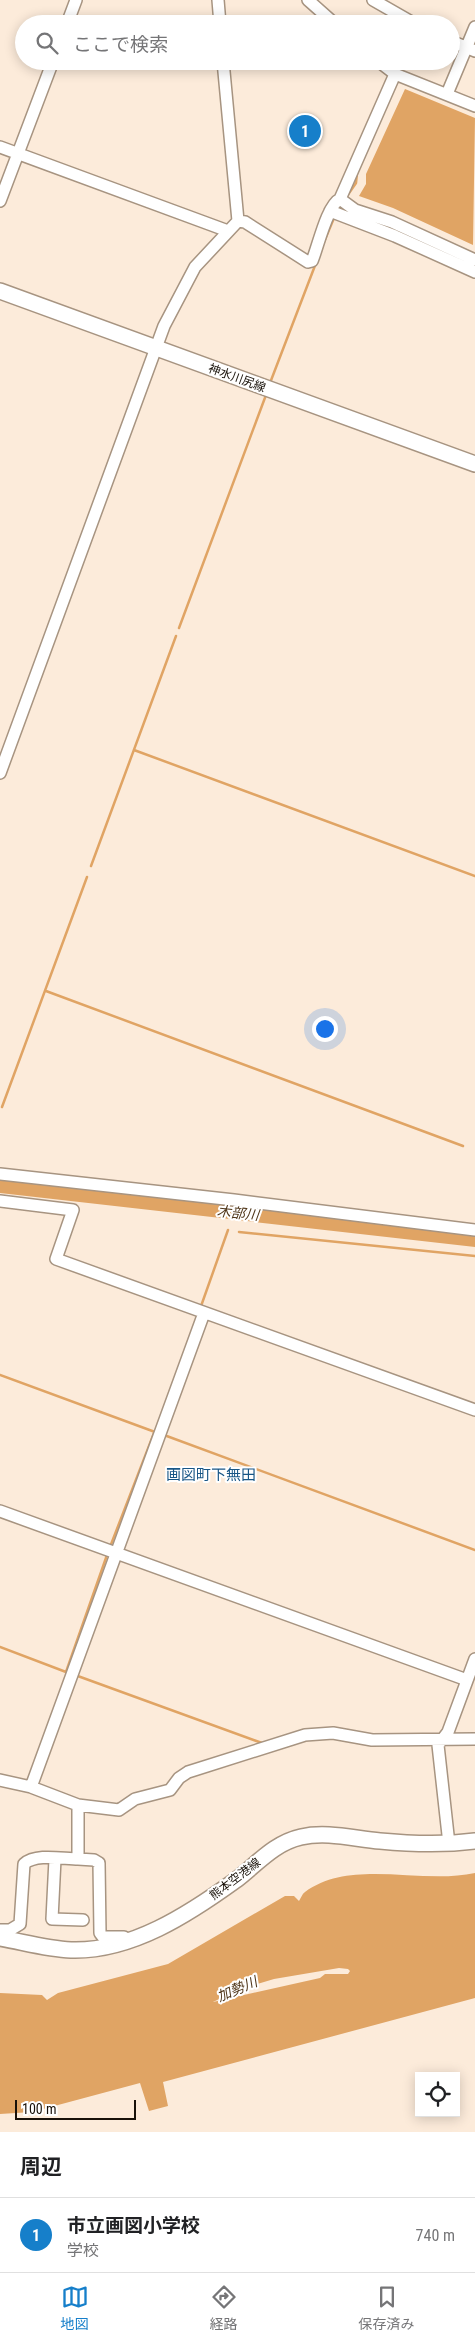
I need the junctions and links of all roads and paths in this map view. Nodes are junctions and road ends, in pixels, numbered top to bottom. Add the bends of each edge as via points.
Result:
1 (76, 0) edge
2 (218, 0) edge
3 (308, 0) edge
4 (373, 0) edge
5 (70, 15) edge
6 (219, 15) edge
7 (325, 15) edge
8 (399, 15) edge
9 (475, 27) edge
10 (471, 50) edge
11 (49, 70) edge
12 (224, 70) edge
13 (390, 70) edge
14 (395, 74) junction
15 (447, 94) junction
16 (475, 106) edge
17 (0, 147) edge
18 (17, 153) junction
19 (340, 199) junction
20 (0, 201) edge
21 (330, 211) junction
22 (238, 221) junction
23 (228, 231) junction
24 (475, 260) edge
25 (475, 272) edge
26 (0, 291) edge
27 (156, 348) junction
28 (475, 464) edge
29 (0, 774) edge
30 (0, 1174) edge
31 (0, 1201) edge
32 (475, 1230) edge
33 (204, 1314) junction
34 (475, 1410) edge
35 (0, 1511) edge
36 (115, 1553) junction
37 (475, 1659) edge
38 (467, 1680) junction
39 (475, 1739) edge
40 (442, 1740) junction
41 (0, 1780) edge
42 (31, 1787) junction
43 (78, 1805) junction
44 (475, 1841) edge
45 (449, 1844) junction
46 (55, 1859) junction
47 (78, 1859) junction
48 (83, 1920) dead end
49 (0, 1930) edge
50 (0, 1938) edge
51 (131, 1940) junction

1 - 5 street
2 - 6 street
3 - 7 street
4 - 8 street
9 - 10 street
10 - 15 street
11 - 18 street
12 - 22 street
13 - 14 street
14 - 15 street
14 - 19 street
15 - 16 street
17 - 18 street
18 - 20 street
18 - 23 street
19 - 21 street via 334,202
19 - 24 street via 355,210 392,222
21 - 22 street via 310,262 245,222
21 - 25 street
22 - 23 street
23 - 27 street via 195,267
26 - 27 main road, 神水川尻線
27 - 28 main road, 神水川尻線
27 - 29 street
30 - 32 street
31 - 33 street via 73,1210 56,1259
33 - 34 street
33 - 36 street
35 - 36 street
36 - 38 street
36 - 42 street
37 - 38 street
38 - 40 street
39 - 40 street
40 - 43 street via 372,1740 333,1733 305,1735 188,1772 170,1790 135,1799 119,1810
40 - 45 street via 438,1745
41 - 42 street
42 - 43 street
43 - 47 street
44 - 45 main road, 熊本空港線
45 - 51 main road, 熊本空港線 via 382,1842 319,1834 284,1842 217,1894
46 - 47 street
46 - 48 street via 52,1919
46 - 49 street via 37,1858 24,1864 20,1924 10,1930
47 - 51 street via 94,1860 99,1864 100,1933 107,1938 127,1936
50 - 51 main road, 熊本空港線 via 70,1950 101,1949

